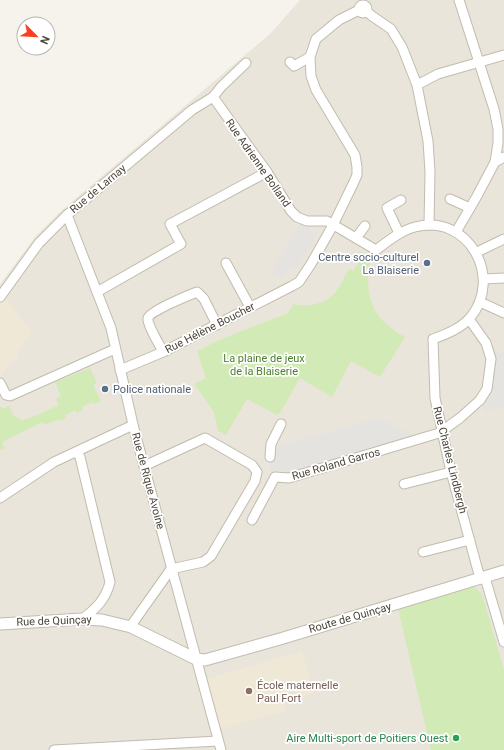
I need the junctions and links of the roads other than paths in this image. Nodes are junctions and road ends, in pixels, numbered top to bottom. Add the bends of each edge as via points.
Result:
1 (459, 0) edge
2 (365, 6) edge
3 (504, 55) edge
4 (310, 58) junction
5 (480, 61) junction
6 (290, 62) dead end
7 (246, 63) dead end
8 (417, 84) junction
9 (213, 97) junction
10 (504, 157) edge
11 (495, 162) junction
12 (267, 172) junction
13 (450, 199) dead end
14 (401, 200) dead end
15 (470, 208) junction
16 (67, 215) junction
17 (333, 224) junction
18 (429, 225) junction
19 (365, 226) dead end
20 (456, 232) junction
21 (399, 233) junction
22 (356, 238) junction
23 (504, 239) edge
24 (477, 252) junction
25 (226, 263) dead end
26 (504, 278) edge
27 (484, 279) junction
28 (97, 292) junction
29 (0, 297) edge
30 (480, 302) junction
31 (250, 307) junction
32 (504, 313) edge
33 (469, 318) junction
34 (217, 325) junction
35 (115, 349) junction
36 (163, 352) junction
37 (120, 370) junction
38 (0, 383) edge
39 (281, 424) dead end
40 (133, 425) junction
41 (442, 431) junction
42 (77, 452) junction
43 (270, 457) dead end
44 (144, 466) junction
45 (451, 472) junction
46 (404, 484) dead end
47 (0, 498) edge
48 (252, 520) dead end
49 (470, 540) junction
50 (423, 552) dead end
51 (171, 569) junction
52 (504, 571) edge
53 (481, 578) junction
54 (82, 619) junction
55 (0, 624) edge
56 (130, 627) junction
57 (504, 642) edge
58 (196, 658) junction
59 (219, 746) edge
60 (95, 749) edge
61 (54, 750) edge

1 - 5 street
2 - 4 street via 339,20 316,39
2 - 8 street via 372,16 392,29
3 - 5 street
4 - 6 street via 294,66
4 - 17 street via 311,76 316,90 355,155 357,167 357,175
5 - 8 street via 438,74
5 - 11 street via 498,130
7 - 9 street, Rue de Larnay
8 - 18 street via 428,141
9 - 12 street, Rue Adrienne Bolland
9 - 16 street, Rue de Larnay via 192,110
10 - 11 street
11 - 15 street
12 - 17 street, Rue Adrienne Bolland via 297,217 307,221 327,221
12 - 28 street via 170,224 181,244
13 - 15 street
14 - 21 street via 387,208
15 - 20 street
16 - 28 street, Rue de Rique Avoine
16 - 29 street, Rue de Larnay via 39,243
17 - 22 street
17 - 31 street, Rue Hélène Boucher via 299,282
18 - 20 street
18 - 21 street
19 - 22 street
20 - 24 street via 468,240
21 - 22 street via 376,250
23 - 24 street
24 - 27 street
25 - 31 street
26 - 27 street
27 - 30 street
28 - 35 street, Rue de Rique Avoine via 111,328
30 - 32 street
30 - 33 street
31 - 34 street, Rue Hélène Boucher
33 - 41 street, Rue Charles Lindbergh via 450,332 433,339 435,398
33 - 41 street via 486,343 491,360 487,389 480,400
34 - 36 street, Rue Hélène Boucher
34 - 36 street via 204,299 197,292 155,311 148,318 149,324
35 - 37 street, Rue de Rique Avoine
35 - 38 street via 10,396 6,395
36 - 37 street, Rue Hélène Boucher
37 - 40 street, Rue de Rique Avoine
39 - 43 street via 271,444
40 - 42 street
40 - 44 street, Rue de Rique Avoine
41 - 45 street, Rue Charles Lindbergh
41 - 48 street, Rue Roland Garros via 289,478 275,477
42 - 47 street via 54,462
42 - 54 street via 110,582 103,600
44 - 51 street, Rue de Rique Avoine
44 - 51 street via 205,438 252,465 257,472 255,481 209,558 203,562
45 - 46 street
45 - 49 street, Rue Charles Lindbergh
49 - 50 street
49 - 53 street, Rue Charles Lindbergh
51 - 56 street
51 - 58 street, Rue de Rique Avoine
52 - 53 street, Route de Quinçay
53 - 57 street, Rue Charles Lindbergh via 486,581
53 - 58 street, Route de Quinçay via 280,639 205,660
54 - 55 street, Rue de Quinçay
54 - 56 street, Rue de Quinçay via 102,620
56 - 58 street, Rue de Quinçay
58 - 59 street, Rue de Rique Avoine
59 - 60 street
60 - 61 street

